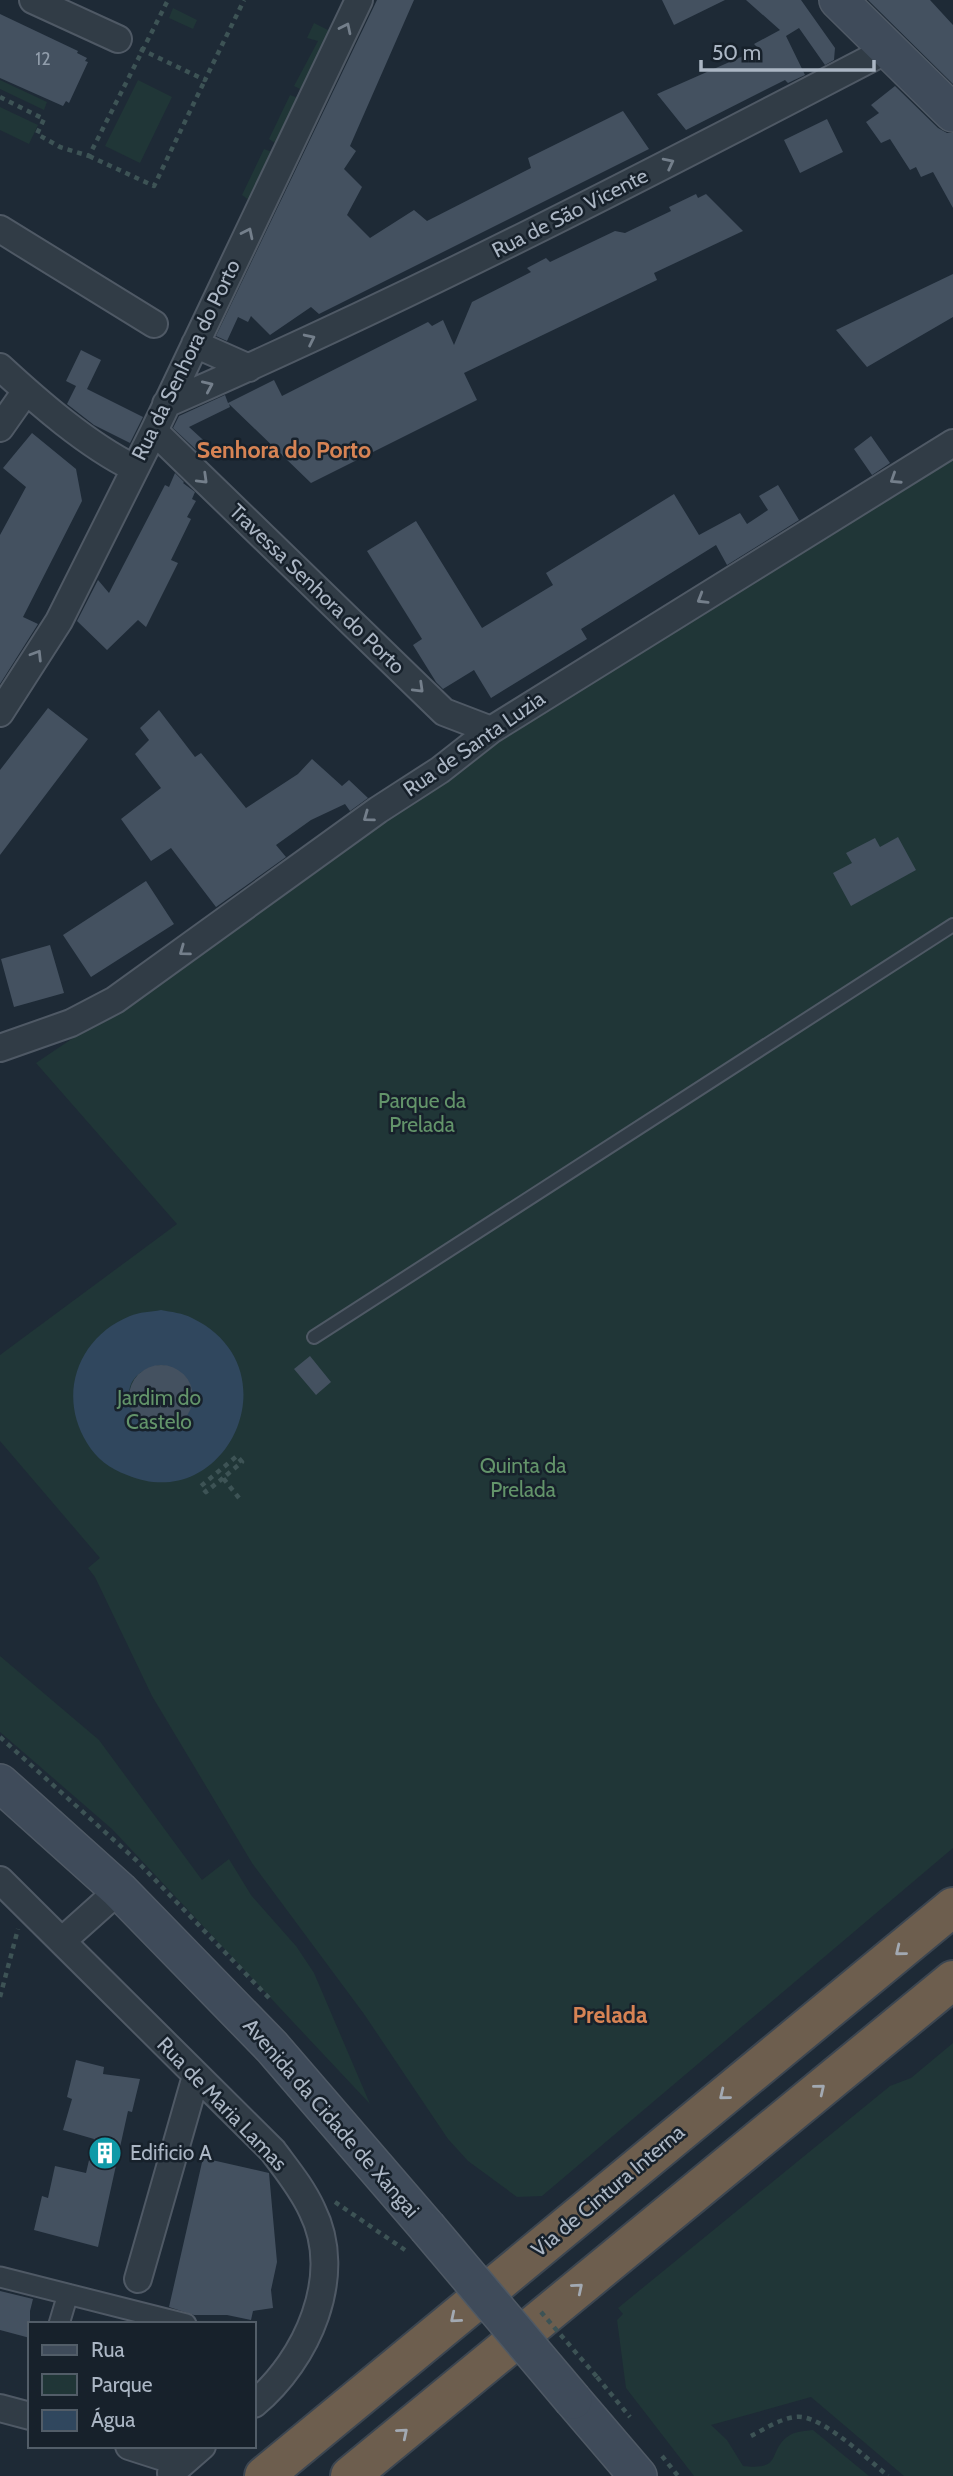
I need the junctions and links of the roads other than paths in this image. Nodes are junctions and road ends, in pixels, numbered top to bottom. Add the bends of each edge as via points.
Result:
1 (33, 0) edge
2 (359, 0) edge
3 (838, 0) edge
4 (118, 39) dead end
5 (887, 50) junction
6 (953, 113) edge
7 (0, 229) edge
8 (154, 324) dead end
9 (195, 344) junction
10 (0, 367) edge
11 (249, 368) junction
12 (26, 391) junction
13 (166, 404) junction
14 (0, 428) edge
15 (154, 432) junction
16 (953, 443) edge
17 (134, 468) junction
18 (0, 713) edge
19 (491, 730) junction
20 (953, 925) edge
21 (0, 1048) edge
22 (314, 1337) dead end
23 (0, 1783) edge
24 (0, 1880) edge
25 (119, 1890) junction
26 (953, 1907) edge
27 (62, 1941) junction
28 (953, 1980) edge
29 (196, 2076) junction
30 (0, 2277) edge
31 (138, 2279) joint
32 (68, 2294) junction
33 (131, 2310) junction
34 (60, 2322) edge
35 (178, 2322) edge
36 (256, 2402) edge
37 (0, 2409) edge
38 (28, 2416) edge
39 (136, 2448) edge
40 (184, 2462) edge
41 (264, 2476) edge
42 (350, 2476) edge
43 (638, 2476) edge

1 - 4 street
9 -> 2 street, Rua da Senhora do Porto
3 - 5 main road
5 - 6 main road
11 -> 5 street, Rua de São Vicente via 551,224
7 - 8 street
9 - 11 street
9 - 13 street, Rua da Senhora do Porto
10 - 12 street
13 -> 11 street, Rua de São Vicente
12 - 14 street
12 - 17 street via 111,457
13 - 15 street, Rua da Senhora do Porto
15 - 17 street, Rua da Senhora do Porto
15 -> 19 street, Travessa Senhora do Porto via 444,712
16 -> 19 street, Rua de Santa Luzia
18 -> 17 street, Rua da Senhora do Porto via 58,621
19 -> 21 street, Rua de Santa Luzia via 116,1000 71,1023
20 - 22 lane
23 - 25 main road, Avenida da Cidade de Xangai
24 - 27 street, Rua de Maria Lamas
25 - 27 street
25 - 43 main road, Avenida da Cidade de Xangai, bridge via 272,2047 412,2236 573,2400
26 -> 41 highway, Via de Cintura Interna
27 - 29 street, Rua de Maria Lamas
42 -> 28 highway
29 - 31 street
29 - 36 street, Rua de Maria Lamas via 273,2151 313,2211 320,2232 323,2286 316,2313 294,2361
30 - 32 street
31 - 33 street
32 - 33 street
32 - 34 street
33 - 35 street
37 - 38 street
39 - 40 street

